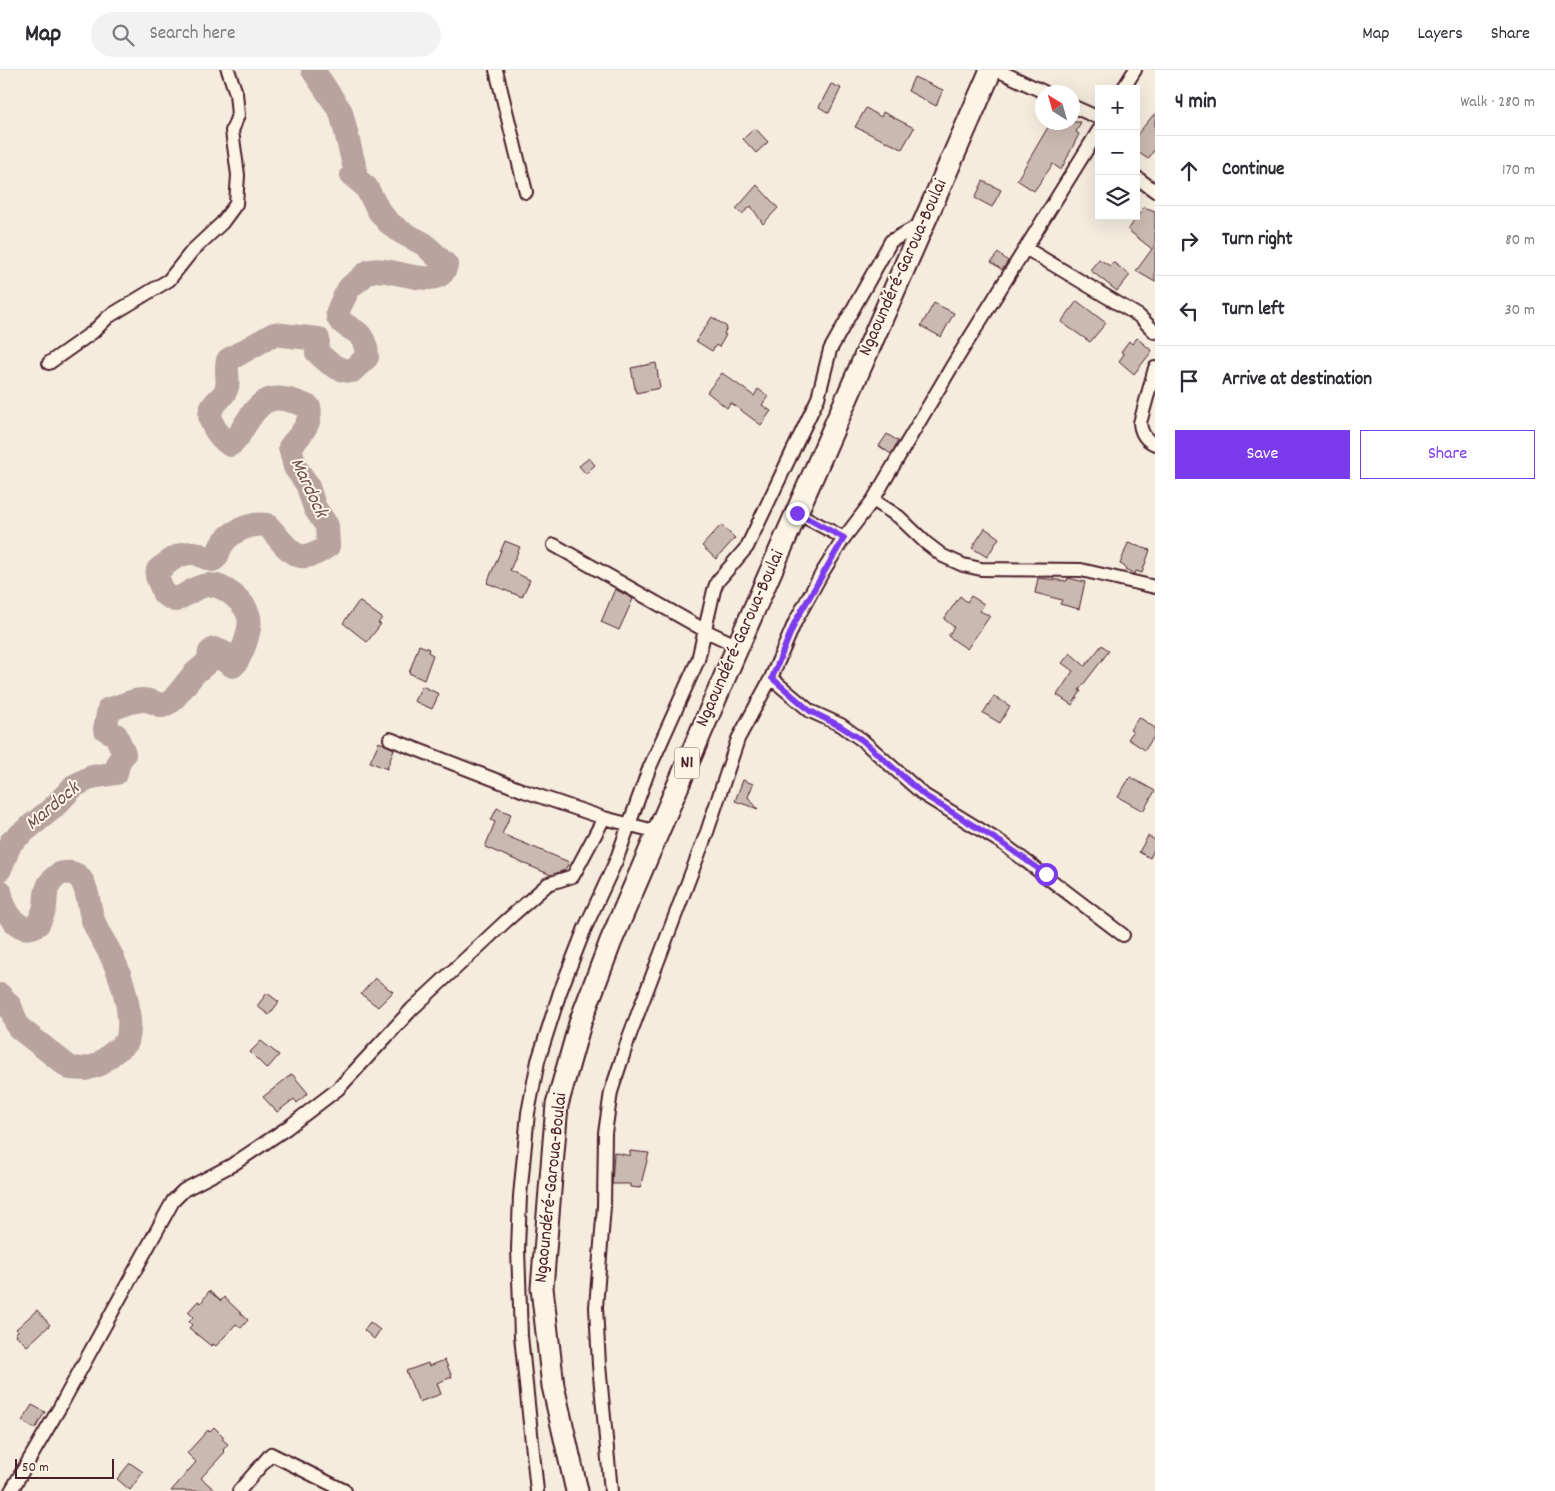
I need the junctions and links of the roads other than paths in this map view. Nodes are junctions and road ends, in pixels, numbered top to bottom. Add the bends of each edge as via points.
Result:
1 (228, 70) edge
2 (496, 70) edge
3 (991, 70) edge
4 (997, 70) edge
5 (1135, 70) edge
6 (1126, 85) edge
7 (1035, 88) edge
8 (1080, 110) edge
9 (1095, 116) edge
10 (1095, 145) edge
11 (1140, 180) edge
12 (1155, 191) edge
13 (526, 192) dead end
14 (925, 222) junction
15 (1027, 249) junction
16 (1155, 332) edge
17 (48, 363) dead end
18 (1155, 368) edge
19 (1155, 444) edge
20 (873, 500) junction
21 (797, 513) junction
22 (844, 538) junction
23 (554, 545) dead end
24 (1155, 587) edge
25 (706, 631) junction
26 (738, 646) junction
27 (772, 678) junction
28 (390, 739) dead end
29 (604, 818) junction
30 (629, 825) junction
31 (658, 832) junction
32 (1123, 935) dead end
33 (11, 1491) edge
34 (239, 1491) edge
35 (345, 1491) edge
36 (537, 1491) edge
37 (577, 1491) edge
38 (612, 1491) edge

1 - 17 street via 236,93 238,115 232,131 238,175 236,204 169,280 108,317 94,332
2 - 13 street
3 - 14 highway, Ngaoundéré-Garoua-Boulai / N1
4 - 7 street
5 - 6 street
8 - 9 street
10 - 15 street
11 - 12 street
14 - 21 highway, Ngaoundéré-Garoua-Boulai / N1
14 - 25 street via 891,241 830,350 818,398 775,491 747,547 717,582
15 - 16 street via 1139,316
15 - 20 street via 951,368
18 - 19 street via 1140,423 1145,438
20 - 22 street
20 - 24 street via 899,517 932,548 963,565 980,569 1081,570
21 - 22 street
21 - 26 highway, Ngaoundéré-Garoua-Boulai / N1
22 - 27 street via 795,622
23 - 25 street
25 - 26 street
25 - 30 street via 698,660
26 - 31 highway, Ngaoundéré-Garoua-Boulai / N1
27 - 32 street via 810,711 862,740 924,795 1002,843
27 - 38 street via 738,739 611,1092 605,1133 604,1206 596,1308 598,1365
28 - 29 street
29 - 30 street
29 - 33 street via 573,876 548,884 506,921 401,1021 338,1090 280,1134 232,1165 184,1190 173,1200
30 - 31 street
30 - 36 street via 560,992 538,1061 528,1114 518,1249 521,1336
31 - 37 highway, Ngaoundéré-Garoua-Boulai / N1 via 581,1020 557,1105 542,1288 553,1386
34 - 35 street via 271,1454

